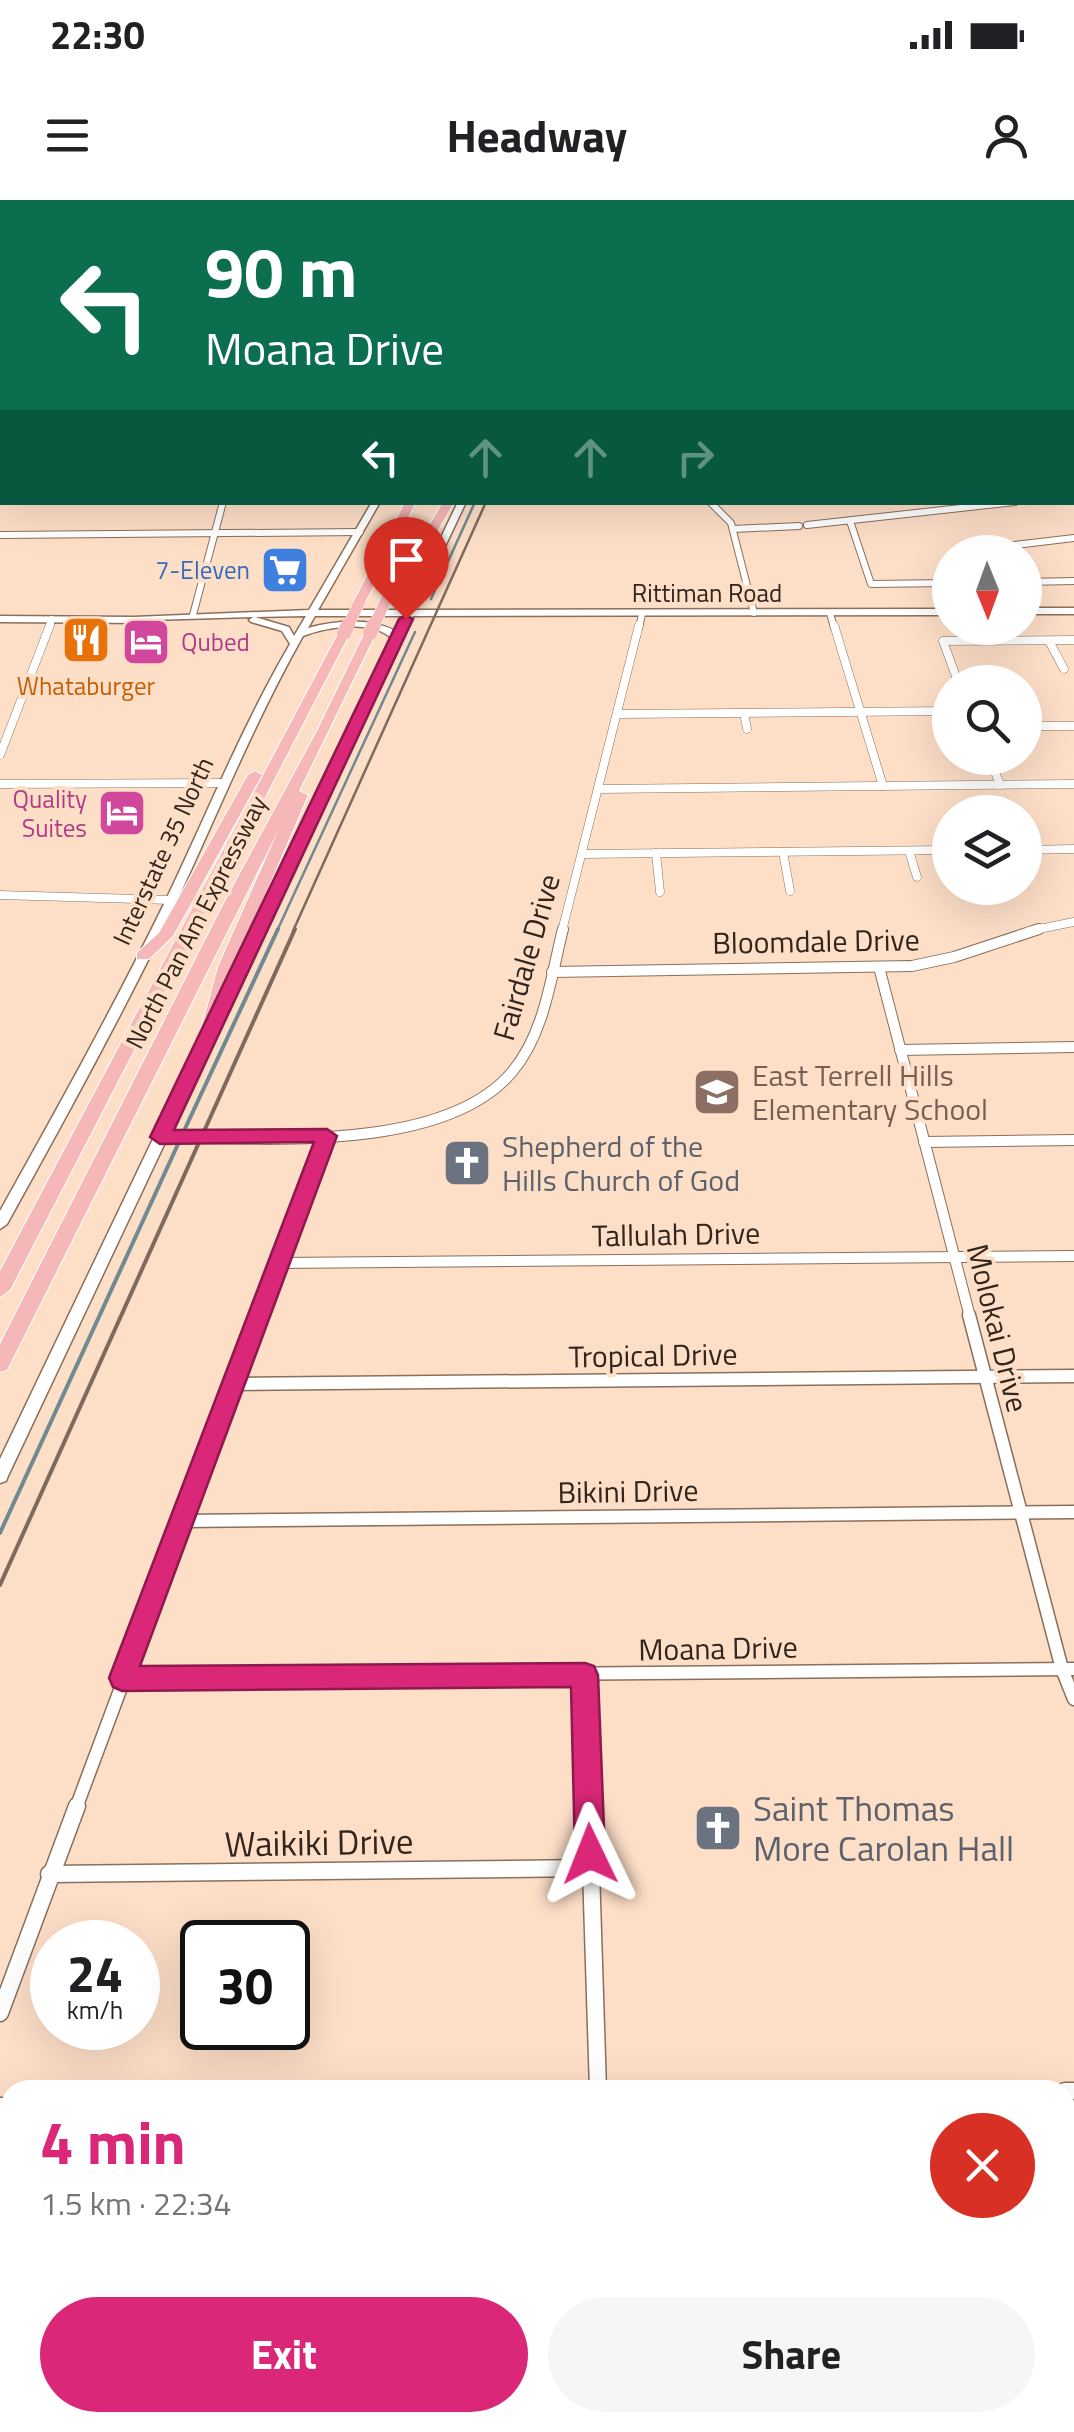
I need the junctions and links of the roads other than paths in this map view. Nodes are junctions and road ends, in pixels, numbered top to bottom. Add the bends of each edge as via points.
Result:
1 (223, 505) edge
2 (374, 505) edge
3 (409, 505) edge
4 (432, 505) edge
5 (447, 505) edge
6 (461, 505) edge
7 (714, 505) edge
8 (931, 505) edge
9 (989, 505) edge
10 (937, 511) junction
11 (850, 520) junction
12 (733, 529) junction
13 (213, 532) junction
14 (360, 532) junction
15 (0, 534) edge
16 (1074, 538) edge
17 (1042, 542) edge
18 (1074, 581) edge
19 (1042, 582) edge
20 (932, 583) edge
21 (326, 593) junction
22 (417, 597) junction
23 (386, 600) junction
24 (1042, 611) edge
25 (1074, 611) edge
26 (435, 612) junction
27 (932, 612) edge
28 (754, 613) junction
29 (830, 613) junction
30 (642, 614) junction
31 (193, 615) junction
32 (465, 615) junction
33 (311, 616) junction
34 (408, 616) junction
35 (247, 617) junction
36 (138, 618) junction
37 (446, 618) junction
38 (0, 619) edge
39 (52, 619) junction
40 (297, 638) junction
41 (396, 638) junction
42 (1074, 640) edge
43 (1049, 641) junction
44 (952, 665) edge
45 (1064, 670) dead end
46 (932, 711) edge
47 (860, 712) junction
48 (300, 713) junction
49 (744, 713) junction
50 (618, 714) junction
51 (1042, 726) edge
52 (1074, 726) edge
53 (747, 729) dead end
54 (324, 731) junction
55 (0, 755) edge
56 (996, 775) edge
57 (222, 783) junction
58 (0, 784) edge
59 (1074, 784) edge
60 (1000, 785) junction
61 (883, 786) junction
62 (599, 789) junction
63 (1074, 849) edge
64 (932, 850) edge
65 (1042, 850) edge
66 (909, 851) junction
67 (783, 852) junction
68 (656, 853) junction
69 (582, 854) junction
70 (917, 877) dead end
71 (790, 890) dead end
72 (660, 892) dead end
73 (0, 895) edge
74 (171, 900) junction
75 (1074, 922) edge
76 (143, 956) junction
77 (879, 967) junction
78 (552, 972) junction
79 (209, 1030) junction
80 (1074, 1047) edge
81 (900, 1050) junction
82 (327, 1136) junction
83 (175, 1137) junction
84 (1074, 1140) edge
85 (924, 1142) junction
86 (4, 1208) edge
87 (0, 1224) edge
88 (954, 1256) junction
89 (1074, 1256) edge
90 (278, 1263) junction
91 (0, 1290) edge
92 (0, 1364) edge
93 (986, 1376) junction
94 (1074, 1376) edge
95 (233, 1384) junction
96 (0, 1476) edge
97 (1020, 1512) junction
98 (1074, 1512) edge
99 (182, 1521) junction
100 (1068, 1669) edge
101 (585, 1675) junction
102 (122, 1678) junction
103 (1074, 1699) edge
104 (591, 1868) junction
105 (48, 1874) junction
106 (0, 2013) edge
107 (598, 2080) edge

1 - 13 street
2 - 14 main road, Interstate 35 North
3 - 48 highway, North Pan Am Expressway, bridge
4 - 23 highway, North Pan Am Expressway
5 - 23 highway
6 - 22 main road
7 - 12 street
8 - 10 street
9 - 10 street
10 - 11 street
11 - 12 street
11 - 20 street via 871,584
12 - 28 street
13 - 14 street
13 - 15 street
13 - 31 street
14 - 21 main road, Interstate 35 North
16 - 17 street
18 - 19 street
21 - 22 main road via 346,605 392,605
21 - 33 main road, Interstate 35 North
21 - 35 main road
22 - 26 main road
22 - 34 main road
23 - 54 highway, North Pan Am Expressway, bridge
24 - 25 main road
26 - 32 main road, Rittiman Road
26 - 34 main road, Rittiman Road
27 - 29 main road, Rittiman Road
28 - 29 main road, Rittiman Road
28 - 30 main road, Rittiman Road
29 - 47 street
30 - 32 main road, Rittiman Road
30 - 50 street, Fairdale Drive
31 - 35 main road, Rittiman Road
31 - 36 main road, Rittiman Road
32 - 37 main road, Rittiman Road
33 - 34 main road, Rittiman Road
33 - 35 main road, Rittiman Road
33 - 40 main road, Interstate 35 North
34 - 37 main road, Rittiman Road
34 - 41 main road
35 - 36 main road, Rittiman Road
35 - 40 main road
36 - 39 main road, Rittiman Road
37 - 41 main road via 408,627
38 - 39 main road, Rittiman Road
39 - 55 street
40 - 41 main road via 322,627 378,627
40 - 57 main road, Interstate 35 North
41 - 79 main road
42 - 43 street
43 - 44 street via 943,641
43 - 45 street
46 - 47 street
47 - 49 street
47 - 61 street
48 - 76 highway via 245,791 165,936
48 - 91 highway, North Pan Am Expressway
49 - 50 street
49 - 53 street
50 - 62 street, Fairdale Drive
51 - 52 street
54 - 79 highway via 287,835 226,967
54 - 92 highway, North Pan Am Expressway
56 - 60 street
57 - 58 street
57 - 74 main road, Interstate 35 North
59 - 60 street
60 - 61 street
61 - 62 street
62 - 69 street, Fairdale Drive
63 - 65 street
64 - 66 street
66 - 67 street
66 - 70 street
67 - 68 street
67 - 71 street
68 - 69 street
68 - 72 street
69 - 78 street, Fairdale Drive
73 - 74 street
74 - 76 main road, Interstate 35 North
75 - 77 street, Bloomdale Drive via 1028,930 946,961
76 - 86 main road, Interstate 35 North
77 - 78 street, Bloomdale Drive
77 - 81 street, Molokai Drive
78 - 82 street, Fairdale Drive via 532,1044 493,1088 408,1126
79 - 83 main road
80 - 81 street
81 - 85 street, Molokai Drive
82 - 83 street, Fairdale Drive
82 - 90 street
83 - 96 main road
84 - 85 street
85 - 88 street, Molokai Drive
86 - 87 main road, Interstate 35 North
88 - 89 street, Tallulah Drive
88 - 90 street, Tallulah Drive
88 - 93 street, Molokai Drive
90 - 95 street
93 - 94 street, Tropical Drive
93 - 95 street, Tropical Drive
93 - 97 street, Molokai Drive
95 - 99 street
97 - 98 street, Bikini Drive
97 - 99 street, Bikini Drive
97 - 100 street, Molokai Drive
99 - 102 street
100 - 101 street, Moana Drive
100 - 103 street, Molokai Drive
101 - 102 street, Moana Drive
101 - 104 street
102 - 105 street
104 - 105 street, Waikiki Drive
104 - 107 street
105 - 106 street

